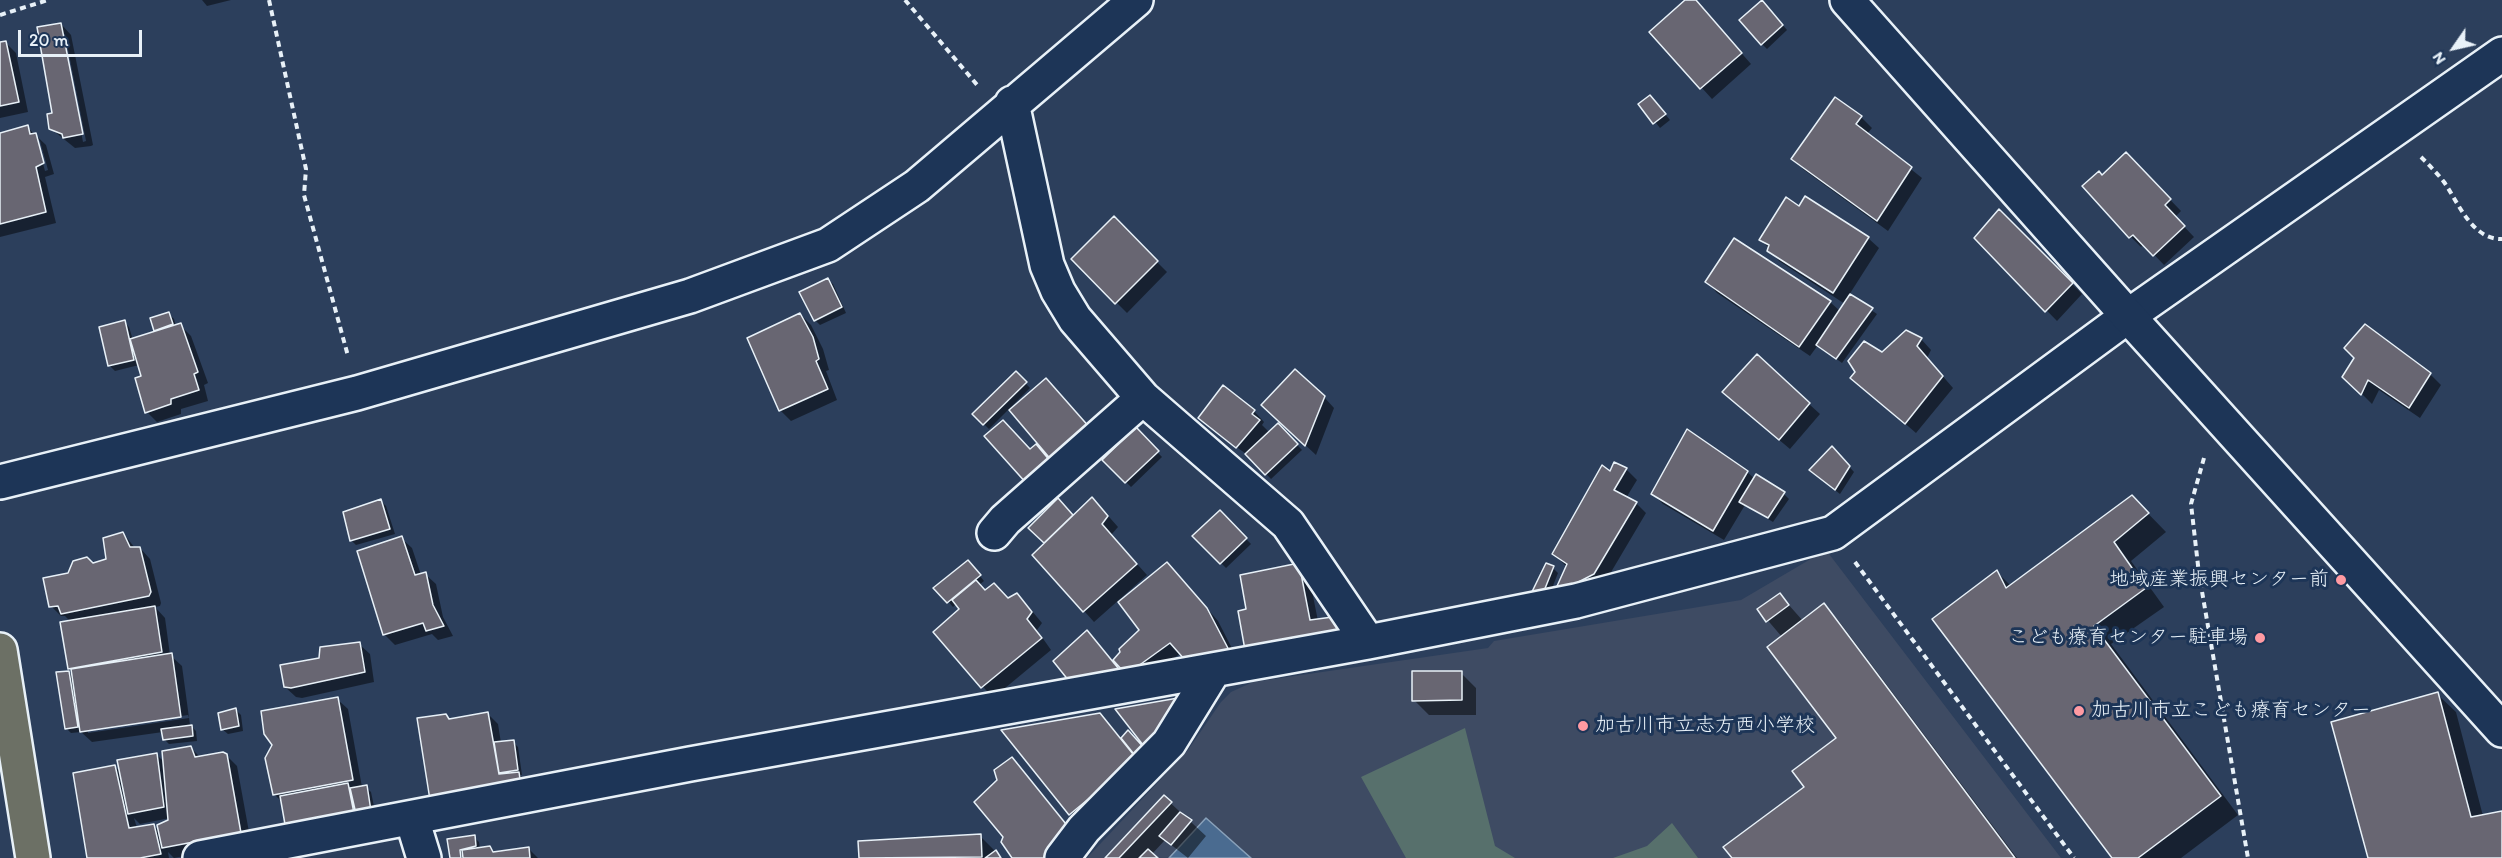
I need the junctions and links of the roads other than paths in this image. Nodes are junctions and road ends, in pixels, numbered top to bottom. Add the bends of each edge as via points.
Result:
1 (1136, 0) edge
2 (1848, 0) edge
3 (2502, 54) edge
4 (1006, 108) junction
5 (2128, 316) junction
6 (1143, 398) junction
7 (0, 482) edge
8 (994, 533) dead end
9 (1368, 642) junction
10 (0, 650) edge
11 (1214, 670) junction
12 (2502, 730) edge
13 (412, 819) junction
14 (33, 858) edge
15 (200, 858) edge
16 (423, 858) edge
17 (1062, 858) edge

1 - 4 street
2 - 5 street
3 - 5 street
4 - 6 street via 1047,265 1058,291 1075,319
4 - 7 street via 917,186 828,245 690,296 357,393
5 - 9 street via 1833,533 1576,601
5 - 12 street
6 - 8 street
6 - 9 street via 1288,524
9 - 11 street
10 - 14 main road
11 - 13 street via 690,764
11 - 17 street via 1169,743 1084,829
13 - 15 street
13 - 16 street

